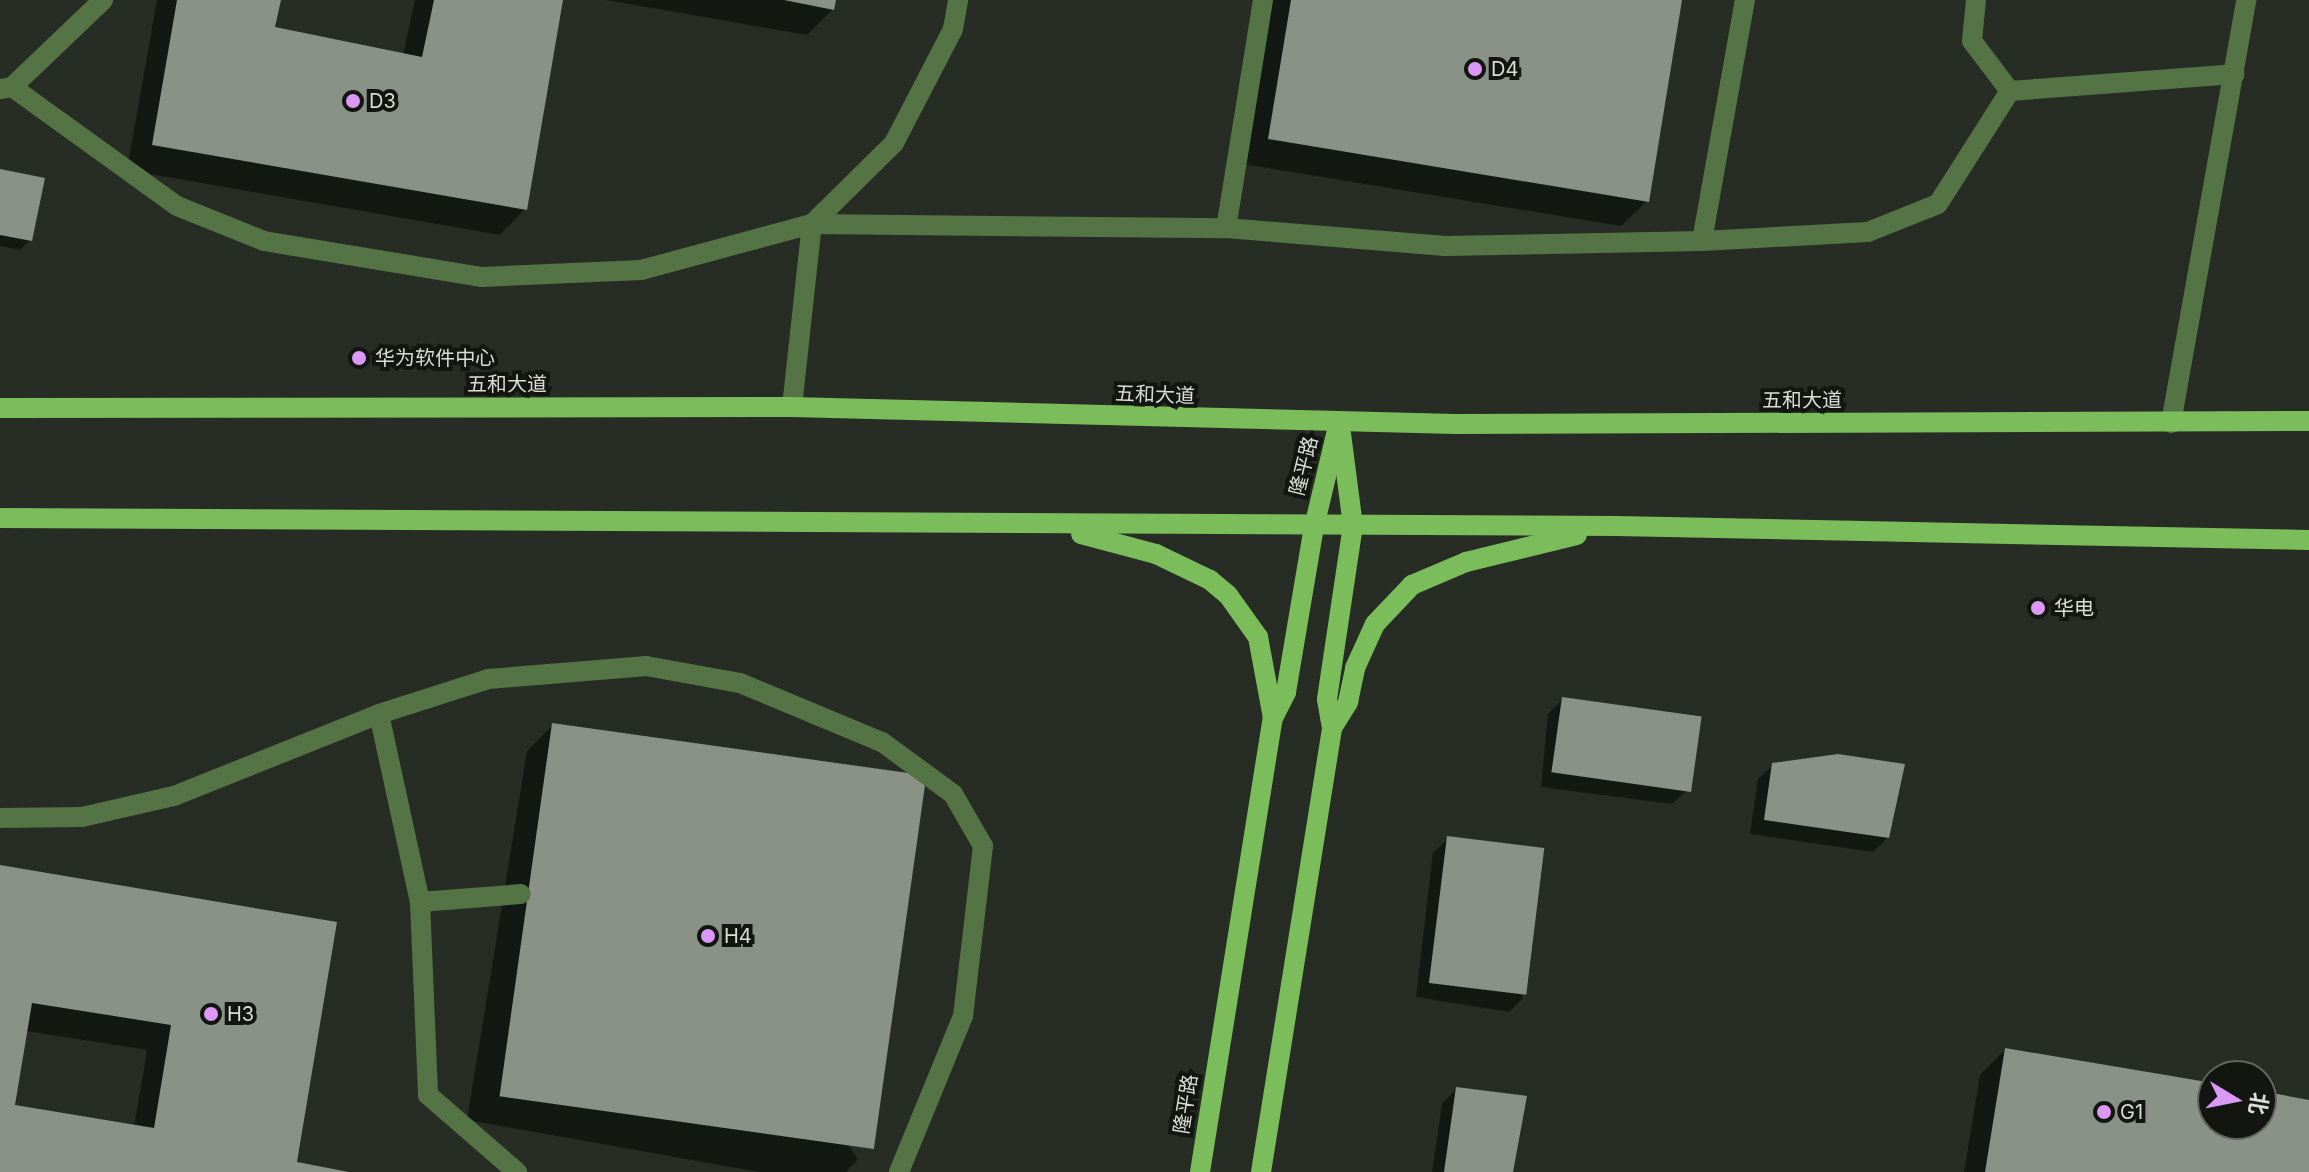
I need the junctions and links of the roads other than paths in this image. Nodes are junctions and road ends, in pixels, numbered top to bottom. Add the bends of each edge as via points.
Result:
1 (103, 0) edge
2 (958, 0) edge
3 (1263, 0) edge
4 (1745, 0) edge
5 (1976, 0) edge
6 (2246, 0) edge
7 (2234, 74) junction
8 (6, 88) edge
9 (2010, 91) junction
10 (812, 224) junction
11 (1226, 228) junction
12 (1702, 241) junction
13 (792, 407) junction
14 (0, 408) edge
15 (2309, 421) edge
16 (1339, 422) junction
17 (2171, 423) junction
18 (0, 518) edge
19 (1050, 526) junction
20 (1353, 526) junction
21 (1616, 526) junction
22 (1314, 527) junction
23 (2309, 540) edge
24 (379, 714) junction
25 (1273, 718) junction
26 (1332, 728) junction
27 (0, 818) edge
28 (521, 894) dead end
29 (420, 902) junction
30 (517, 1172) edge
31 (899, 1172) edge
32 (1200, 1172) edge
33 (1261, 1172) edge

1 - 8 lane
2 - 10 lane via 953,29 894,143
3 - 11 lane
4 - 12 lane
5 - 9 lane via 1972,41
6 - 7 lane
7 - 9 lane
7 - 17 lane
8 - 10 lane via 177,206 264,241 482,277 641,270
9 - 12 lane via 1938,204 1868,232
10 - 11 lane
10 - 13 lane
11 - 12 lane via 1445,246
13 - 14 main road, 五和大道
13 - 16 main road, 五和大道
15 - 17 main road, 五和大道
16 - 17 main road, 五和大道
16 - 20 main road, 隆平路
16 - 22 main road, 隆平路
18 - 19 main road
19 - 22 main road
19 - 25 main road via 1156,554 1210,580 1228,595 1258,637
20 - 21 main road
20 - 22 main road
20 - 26 main road, 隆平路 via 1327,699
21 - 23 main road
21 - 26 main road via 1500,552 1412,585 1375,624 1355,668 1348,702
22 - 25 main road, 隆平路 via 1286,692
24 - 27 lane via 174,796 82,817
24 - 29 lane
24 - 31 lane via 488,679 646,666 740,683 882,742 953,794 983,846 963,1016
25 - 32 main road, 隆平路
26 - 33 main road, 隆平路
28 - 29 lane
29 - 30 lane via 428,1095

